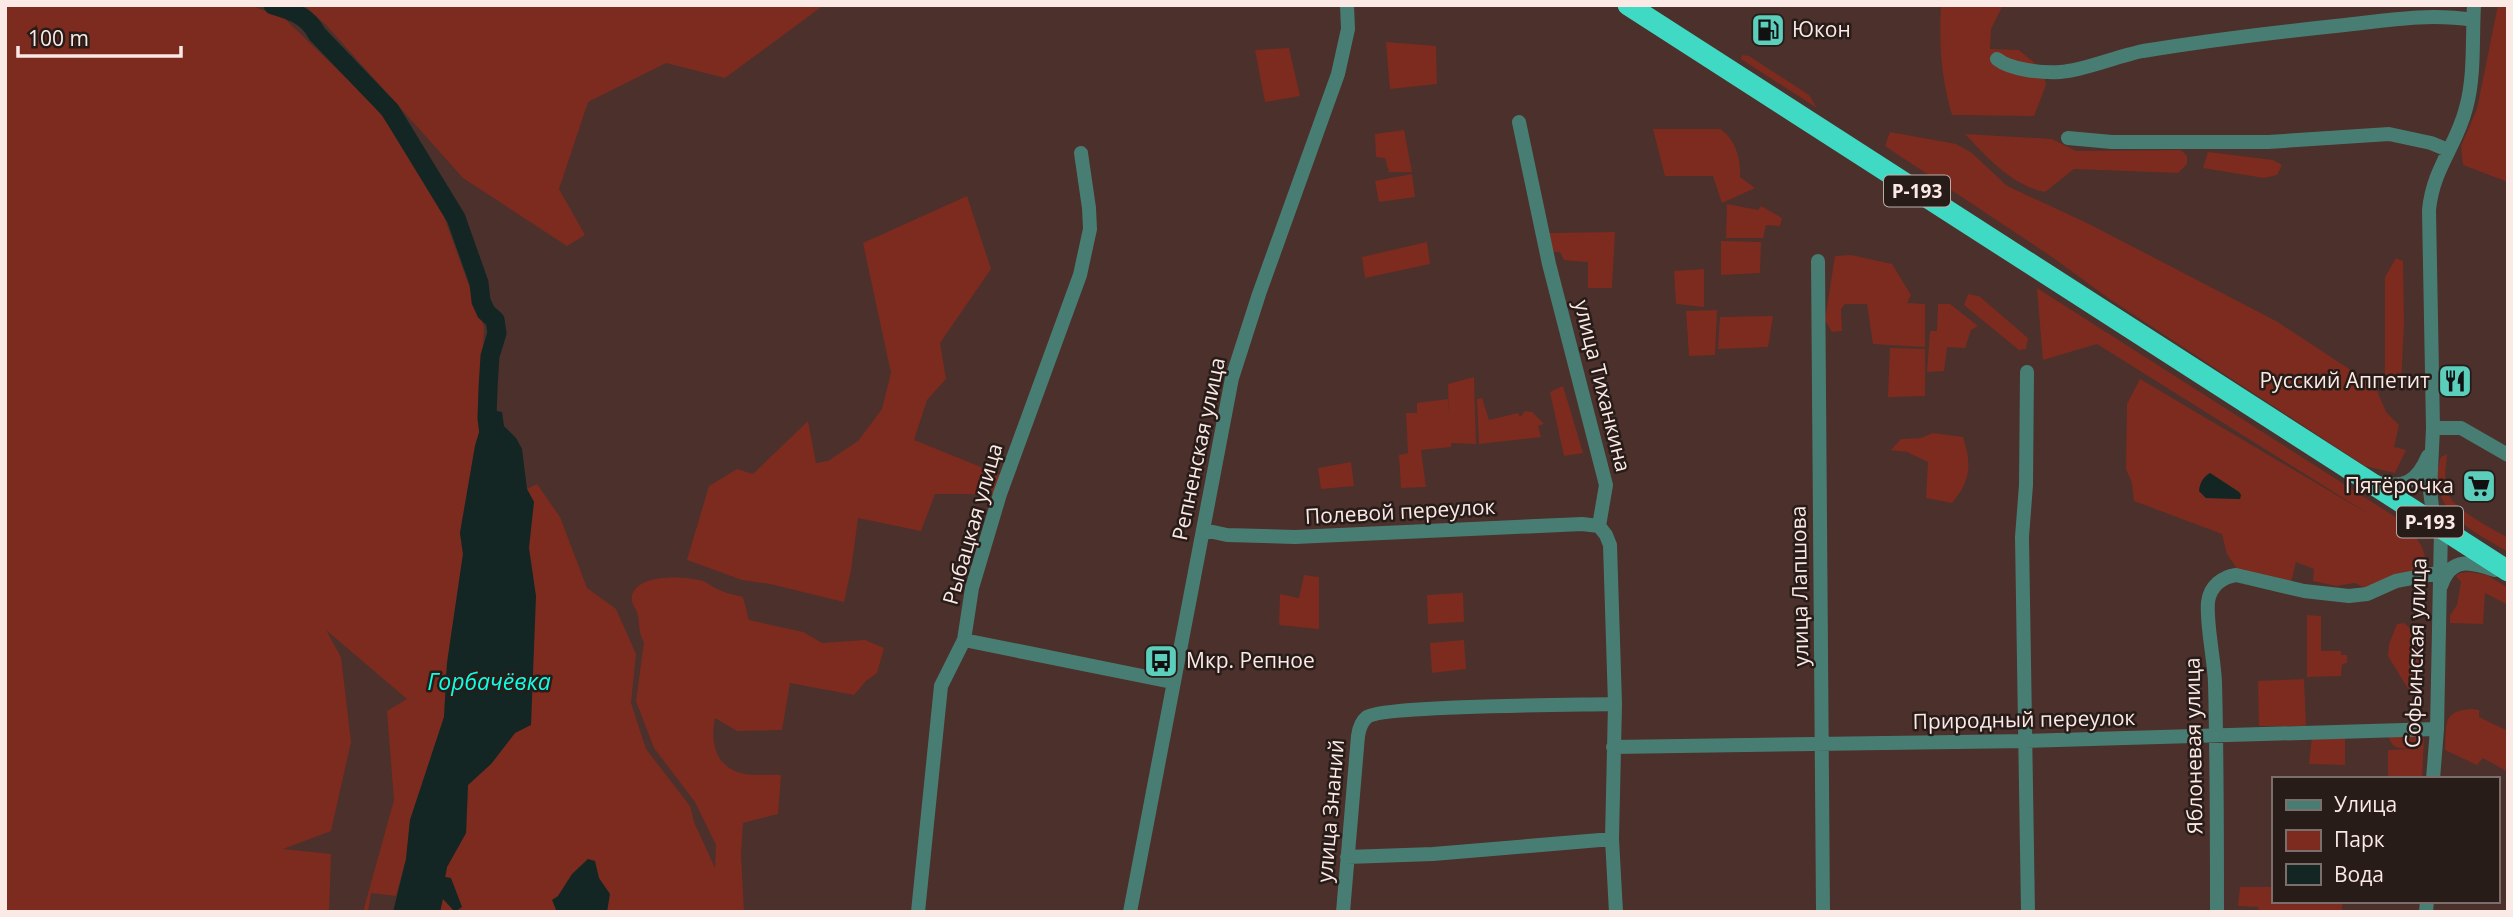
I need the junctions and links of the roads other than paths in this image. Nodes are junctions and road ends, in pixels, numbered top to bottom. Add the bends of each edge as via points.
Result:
1 (1347, 5) edge
2 (1628, 5) edge
3 (2473, 13) edge
4 (1997, 59) dead end
5 (1520, 122) dead end
6 (2068, 138) dead end
7 (2448, 150) junction
8 (1081, 153) dead end
9 (1818, 261) dead end
10 (2027, 372) dead end
11 (2432, 428) junction
12 (2432, 449) junction
13 (2508, 455) edge
14 (2352, 472) junction
15 (1599, 526) junction
16 (2441, 529) junction
17 (1204, 530) junction
18 (2508, 572) edge
19 (2438, 573) junction
20 (2438, 605) junction
21 (964, 640) junction
22 (1172, 682) junction
23 (1615, 704) junction
24 (2437, 729) junction
25 (2216, 736) junction
26 (2027, 741) junction
27 (1822, 746) junction
28 (1613, 747) junction
29 (2433, 777) edge
30 (1612, 839) junction
31 (1347, 857) junction
32 (918, 912) edge
33 (1130, 912) edge
34 (1343, 912) edge
35 (1616, 912) edge
36 (1823, 912) edge
37 (2028, 912) edge
38 (2217, 912) edge

1 - 17 street, Репненская улица via 1348,29 1338,74 1232,377
2 - 14 highway, Р-193
3 - 4 street via 2278,31 2143,51 2062,72 2017,67
3 - 7 street via 2469,98
5 - 15 street, улица Тиханкина via 1549,264 1606,485
6 - 7 street via 2268,142 2389,134
7 - 11 street via 2435,178 2429,209
8 - 21 street, Рыбацкая улица via 1090,229 1080,275 1000,495 972,588
9 - 27 street, улица Лапшова
10 - 26 street via 2022,537
11 - 12 street
11 - 13 street via 2461,428
12 - 14 street via 2420,473 2407,482 2385,484
12 - 16 street via 2431,508
14 - 16 highway, Р-193
15 - 17 street, Полевой переулок via 1295,537
15 - 23 street, улица Тиханкина via 1610,545
16 - 18 highway, Р-193
16 - 19 street, Софьинская улица
17 - 22 street, Репненская улица
18 - 20 street via 2455,565 2442,582
19 - 20 street, Софьинская улица
19 - 25 street, Яблоневая улица via 2348,596 2304,592 2236,575 2217,582 2208,602
20 - 24 street, Софьинская улица
21 - 22 street
21 - 32 street, Рыбацкая улица via 941,686
22 - 33 street, Репненская улица
23 - 28 street, улица Тиханкина
23 - 31 street, улица Знаний via 1418,710 1367,716 1357,736
24 - 25 street, Природный переулок
24 - 29 street, Софьинская улица
25 - 26 street, Природный переулок
25 - 38 street, Яблоневая улица
26 - 27 street, Природный переулок
26 - 37 street
27 - 28 street, Природный переулок
27 - 36 street, улица Лапшова
28 - 30 street, улица Тиханкина
30 - 31 street
30 - 35 street, улица Тиханкина
31 - 34 street, улица Знаний

